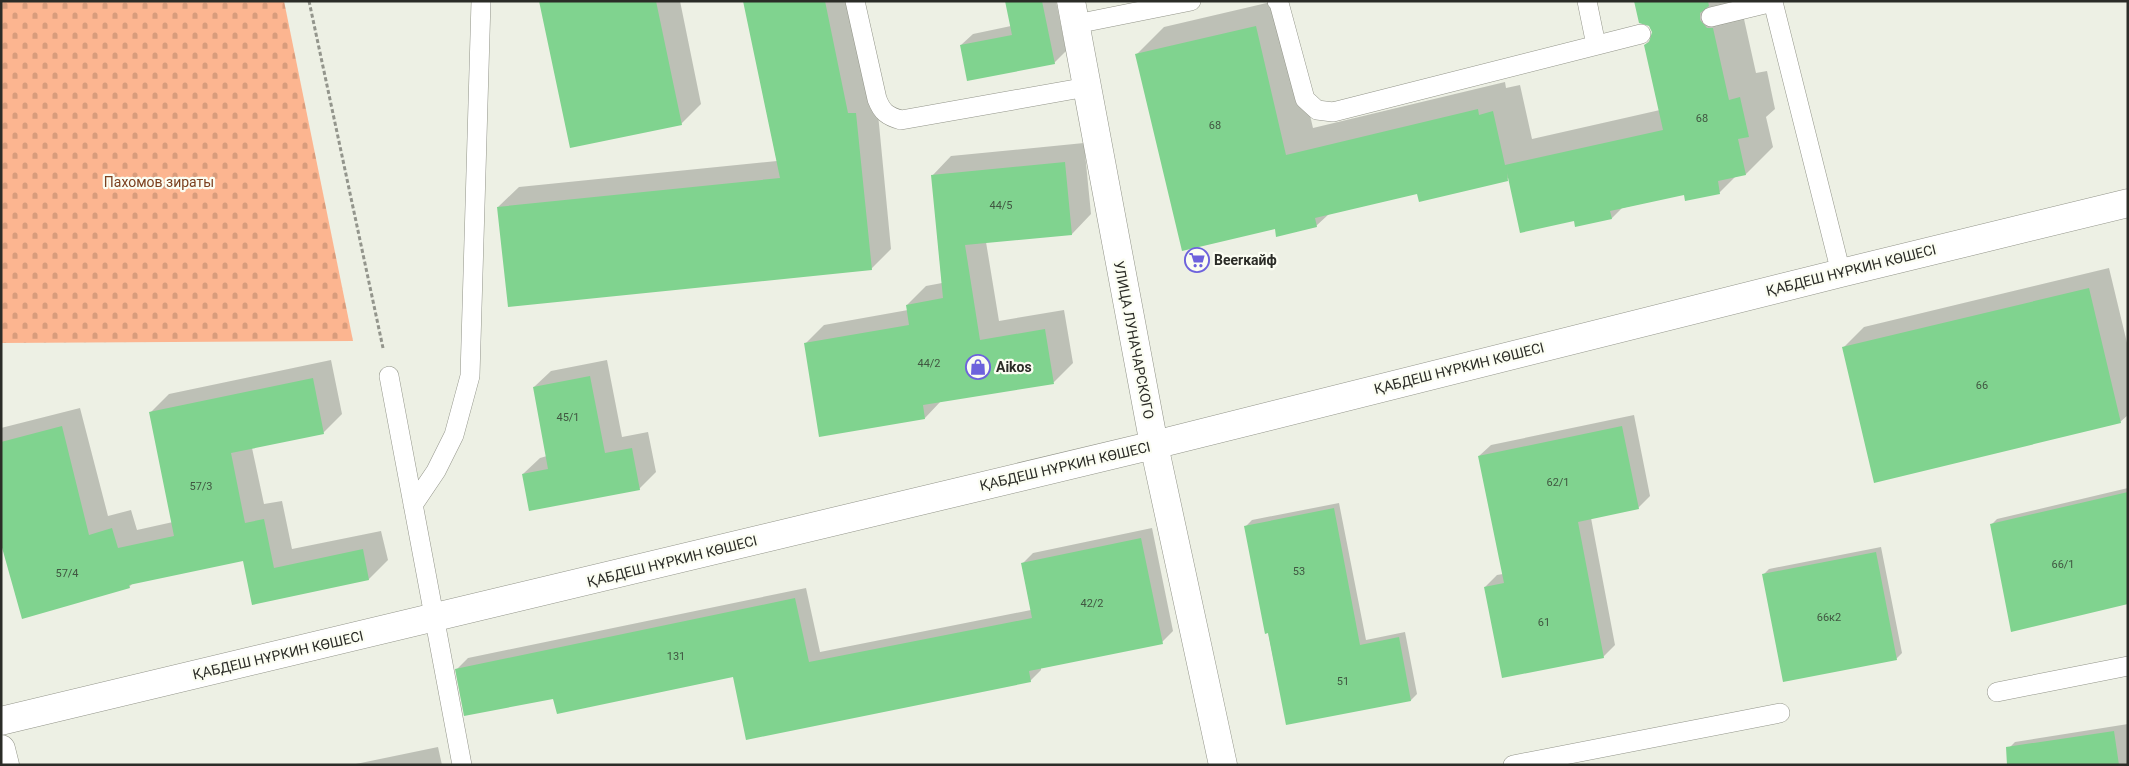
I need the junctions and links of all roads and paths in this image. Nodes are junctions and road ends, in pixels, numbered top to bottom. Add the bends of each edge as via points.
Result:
1 (309, 1) edge
2 (480, 1) edge
3 (855, 1) edge
4 (1191, 1) edge
5 (1277, 1) edge
6 (1587, 1) edge
7 (1773, 2) edge
8 (1074, 13) edge
9 (1711, 17) dead end
10 (1641, 34) dead end
11 (1596, 45) junction
12 (1087, 87) junction
13 (2128, 203) edge
14 (1840, 273) junction
15 (389, 376) joint
16 (1154, 445) junction
17 (413, 504) junction
18 (434, 618) junction
19 (2128, 666) edge
20 (1997, 692) dead end
21 (1780, 714) dead end
22 (1, 721) edge
23 (1, 749) edge
24 (5, 765) edge
25 (462, 765) edge
26 (1223, 765) edge
27 (1513, 765) edge

1 - 15 path
2 - 17 lane via 470,376 454,435 436,471
3 - 12 lane via 877,99 890,117 901,120
4 - 8 lane
5 - 11 lane via 1305,99 1317,110 1333,112
6 - 11 lane
7 - 9 lane
7 - 14 lane
8 - 12 street, УЛИЦА ЛУНАЧАРСКОГО
10 - 11 lane
12 - 16 street, УЛИЦА ЛУНАЧАРСКОГО
13 - 14 street, ҚАБДЕШ НҰРКИН КӨШЕСІ
14 - 16 street, ҚАБДЕШ НҰРКИН КӨШЕСІ
15 - 17 lane
16 - 18 street, ҚАБДЕШ НҰРКИН КӨШЕСІ
16 - 26 street, УЛИЦА ЛУНАЧАРСКОГО
17 - 18 lane
18 - 22 street, ҚАБДЕШ НҰРКИН КӨШЕСІ
18 - 25 lane
19 - 20 lane
21 - 27 lane
23 - 24 street

